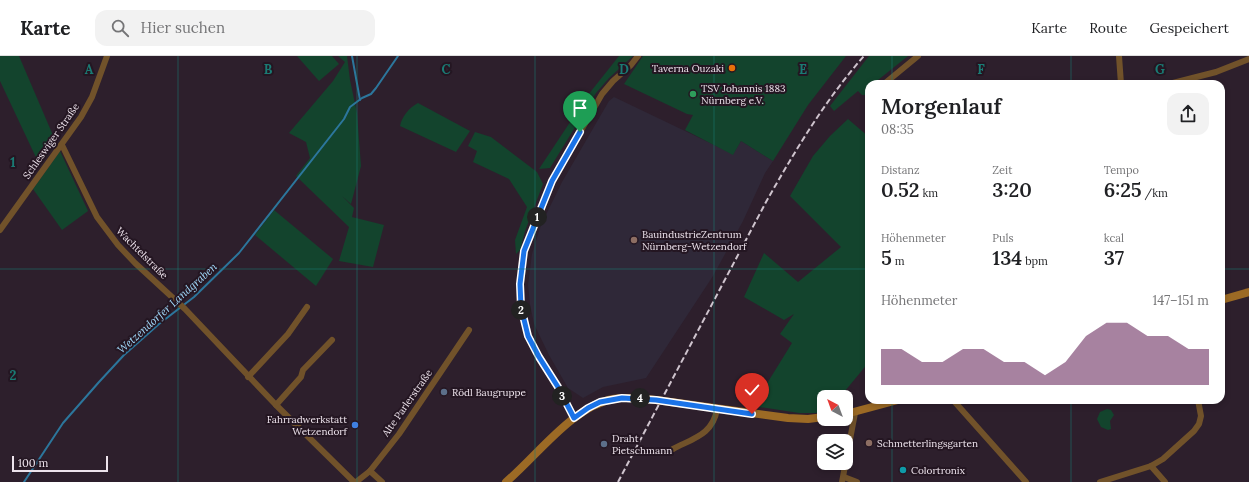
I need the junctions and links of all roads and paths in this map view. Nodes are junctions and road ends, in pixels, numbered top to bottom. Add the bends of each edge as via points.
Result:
1 (106, 56) edge
2 (638, 56) edge
3 (918, 56) edge
4 (1119, 56) edge
5 (1249, 59) edge
6 (889, 80) edge
7 (1121, 80) edge
8 (1185, 80) edge
9 (62, 145) junction
10 (0, 230) edge
11 (1249, 292) edge
12 (1225, 299) edge
13 (307, 307) dead end
14 (470, 330) dead end
15 (332, 340) dead end
16 (248, 377) junction
17 (884, 404) edge
18 (957, 404) edge
19 (1199, 404) edge
20 (276, 405) junction
21 (717, 409) junction
22 (853, 413) edge
23 (574, 418) junction
24 (817, 418) edge
25 (849, 426) edge
26 (673, 450) dead end
27 (1151, 466) junction
28 (370, 471) junction
29 (843, 479) edge
30 (355, 482) edge
31 (382, 482) edge
32 (506, 482) edge
33 (857, 482) edge
34 (1026, 482) edge
35 (1100, 482) edge
36 (1165, 482) edge

1 - 9 street, Schleswiger Straße via 87,106
2 - 23 street via 613,81 598,101 552,181 524,251 520,284 521,307 528,336
3 - 6 street
4 - 7 street
5 - 8 street via 1216,72
9 - 10 street, Schleswiger Straße
9 - 16 street, Wachtelstraße via 91,206 105,228 135,263 185,309
11 - 12 street
13 - 16 street via 288,334
14 - 28 street, Alte Parlerstraße via 399,434
15 - 20 street via 303,370 301,377
16 - 20 street, Wachtelstraße
17 - 22 street
18 - 34 street
19 - 27 street via 1201,416 1194,431 1163,459
20 - 30 street, Wachtelstraße
21 - 23 street, bridge via 656,400 614,398 595,405
21 - 24 street via 788,418
21 - 26 street via 715,419 709,428
23 - 32 street
25 - 29 street
27 - 35 street
27 - 36 street
28 - 30 street, Alte Parlerstraße
28 - 31 street
29 - 33 street

